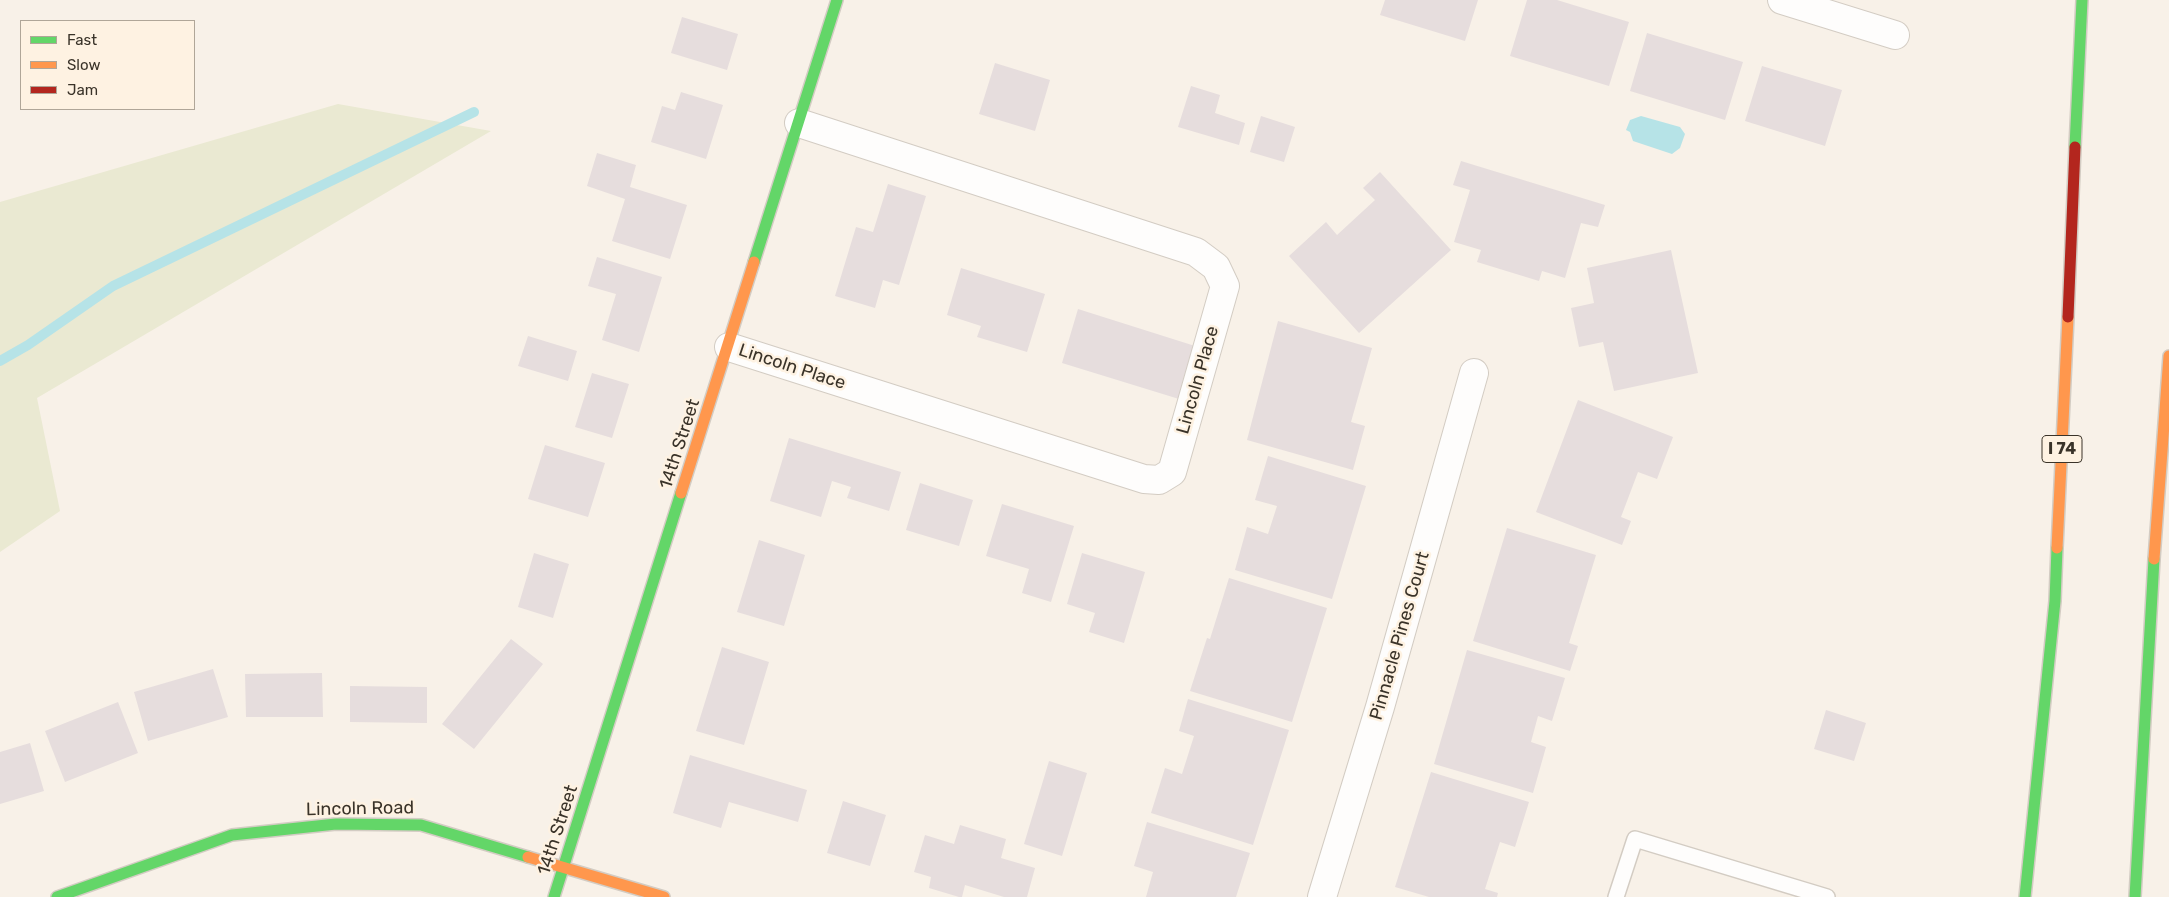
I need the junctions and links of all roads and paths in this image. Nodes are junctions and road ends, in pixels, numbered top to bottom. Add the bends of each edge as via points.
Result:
1 (837, 0) edge
2 (1782, 0) edge
3 (2082, 0) edge
4 (1895, 35) dead end
5 (799, 123) junction
6 (729, 347) junction
7 (2169, 356) edge
8 (1474, 373) dead end
9 (565, 866) junction
10 (57, 897) edge
11 (554, 897) edge
12 (664, 897) edge
13 (1322, 897) edge
14 (1616, 897) edge
15 (1827, 897) edge
16 (2025, 897) edge
17 (2135, 897) edge

1 - 5 main road, 14th Street
2 - 4 street
3 - 16 main road, I 74 via 2055,601
5 - 6 main road, 14th Street
5 - 6 street, Lincoln Place via 1196,252 1216,267 1225,286 1172,472 1160,480 1144,480
6 - 9 main road, 14th Street
7 - 17 main road via 2157,496
8 - 13 street, Pinnacle Pines Court via 1380,707
9 - 10 main road, Lincoln Road via 421,825 336,824 232,835
9 - 11 main road, 14th Street
9 - 12 main road, Lincoln Road
14 - 15 lane via 1635,839

